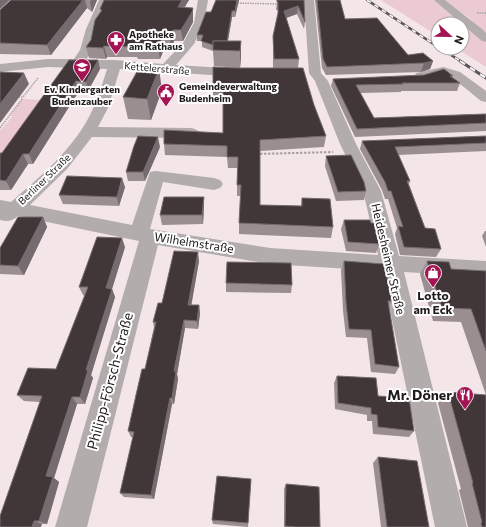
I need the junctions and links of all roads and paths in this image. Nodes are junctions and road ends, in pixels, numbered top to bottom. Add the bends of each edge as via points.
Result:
1 (104, 0) edge
2 (203, 0) edge
3 (309, 0) edge
4 (439, 0) edge
5 (486, 39) edge
6 (48, 63) junction
7 (78, 63) junction
8 (115, 64) junction
9 (0, 68) edge
10 (166, 69) junction
11 (255, 73) edge
12 (312, 76) junction
13 (406, 77) edge
14 (336, 80) edge
15 (16, 97) edge
16 (24, 97) junction
17 (486, 98) edge
18 (0, 128) edge
19 (89, 132) junction
20 (196, 133) edge
21 (354, 146) junction
22 (256, 154) edge
23 (214, 184) dead end
24 (5, 212) edge
25 (144, 235) junction
26 (391, 263) junction
27 (486, 269) edge
28 (71, 527) edge
29 (451, 527) edge

1 - 7 street via 91,29 86,50
2 - 10 street via 199,23 192,37
3 - 12 street, Heidesheimer Straße
4 - 5 street
6 - 7 street, Kettelerstraße
6 - 9 street, Kettelerstraße
6 - 16 path
7 - 8 street, Kettelerstraße
8 - 10 street, Kettelerstraße
8 - 19 street, Berliner Straße via 100,110
10 - 11 street, Kettelerstraße
12 - 14 street
12 - 21 street, Heidesheimer Straße
13 - 17 street via 443,71 455,75
15 - 16 path
16 - 18 path
19 - 20 street
19 - 24 street, Berliner Straße via 63,164
21 - 22 path
21 - 26 street, Heidesheimer Straße via 372,191
23 - 25 street, Philipp-Försch-Straße via 156,176
24 - 25 street, Wilhelmstraße
25 - 26 street, Wilhelmstraße via 270,256
25 - 28 street, Philipp-Försch-Straße
26 - 27 street, Wilhelmstraße
26 - 29 street, Heidesheimer Straße

